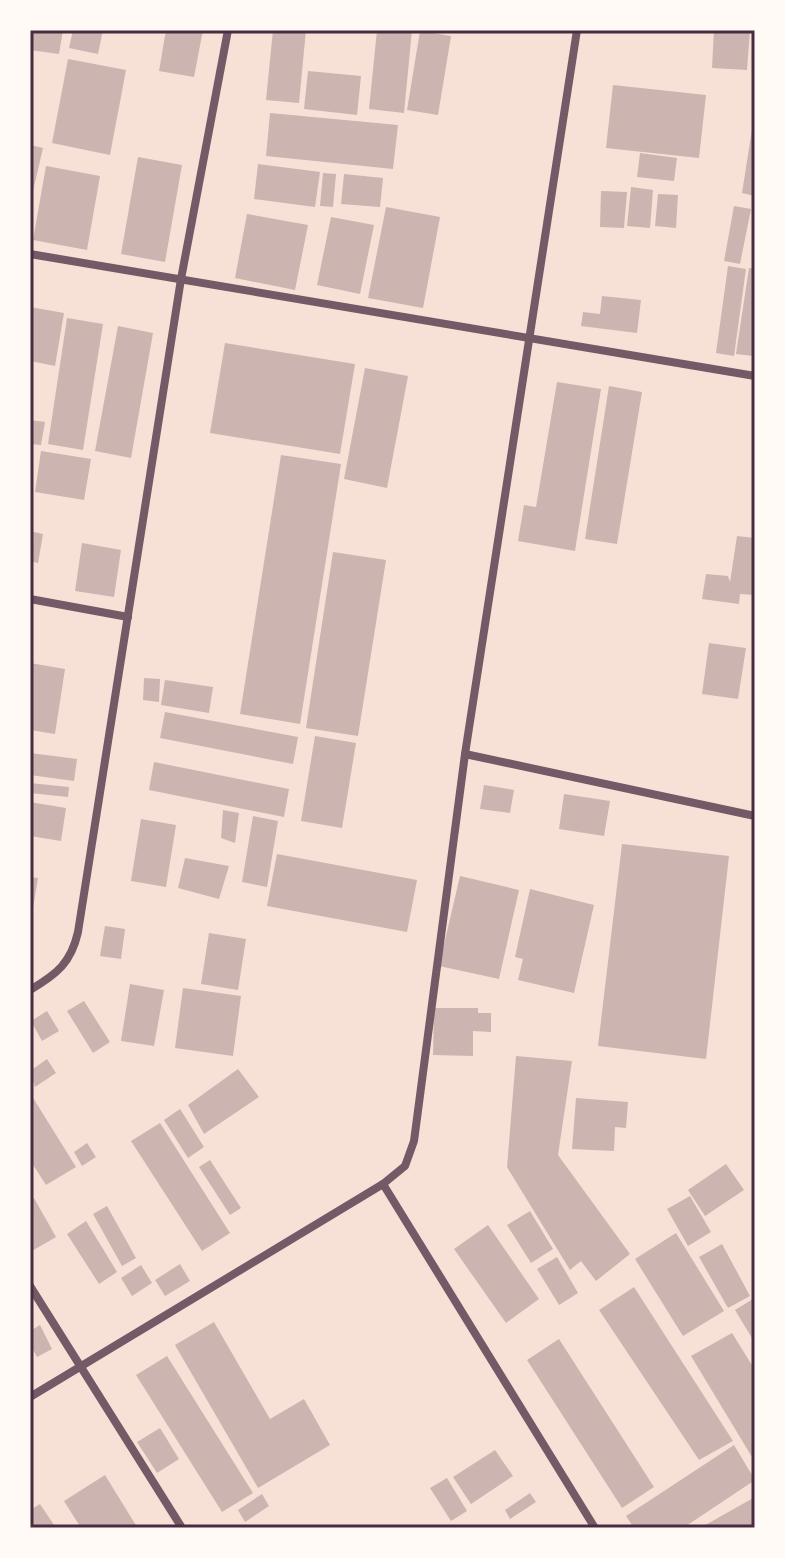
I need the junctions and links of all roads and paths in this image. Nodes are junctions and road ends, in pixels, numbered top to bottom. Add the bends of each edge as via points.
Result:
1 (228, 30) edge
2 (577, 30) edge
3 (30, 254) edge
4 (181, 279) junction
5 (528, 339) junction
6 (755, 376) edge
7 (30, 599) edge
8 (128, 617) junction
9 (465, 754) junction
10 (755, 816) edge
11 (30, 990) edge
12 (383, 1184) junction
13 (30, 1286) edge
14 (81, 1367) junction
15 (30, 1397) edge
16 (182, 1528) edge
17 (595, 1528) edge

1 - 4 street
2 - 5 street
3 - 4 street
4 - 5 street
4 - 8 street
5 - 6 street
5 - 9 street
7 - 8 street
8 - 11 street via 74,953 61,972
9 - 10 street
9 - 12 street via 414,1141 405,1166
12 - 14 street
12 - 17 street
13 - 14 street
14 - 15 street
14 - 16 street

